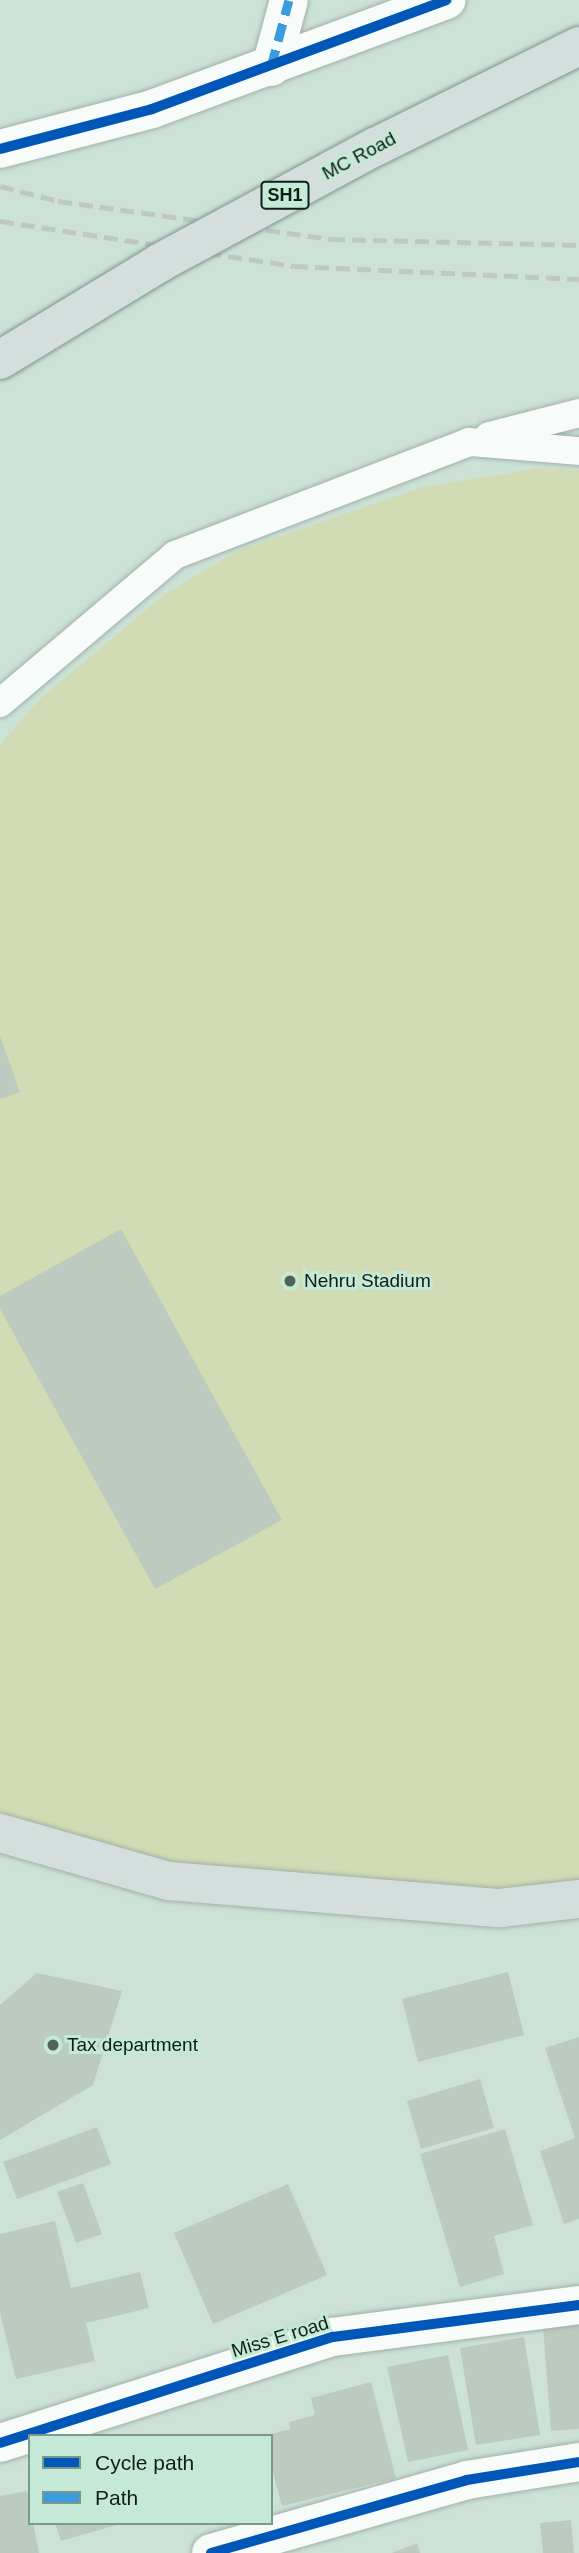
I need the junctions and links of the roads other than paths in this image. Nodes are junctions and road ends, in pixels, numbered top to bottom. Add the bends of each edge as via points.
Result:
1 (289, 0) edge
2 (447, 0) edge
3 (579, 46) edge
4 (271, 67) junction
5 (0, 149) edge
6 (0, 360) edge
7 (579, 413) edge
8 (469, 442) junction
9 (579, 451) edge
10 (0, 704) edge
11 (0, 1833) edge
12 (579, 1899) edge
13 (579, 2305) edge
14 (28, 2434) edge
15 (28, 2434) edge
16 (0, 2443) edge
17 (579, 2462) edge
18 (211, 2553) edge

1 - 4 street
2 - 4 street
3 - 6 main road, MC Road / SH1, bridge via 375,147 161,262
4 - 5 street via 152,109
7 - 8 lane
8 - 9 lane
8 - 10 lane via 175,555
11 - 12 main road via 169,1881 500,1908
13 - 14 street, Miss E road via 334,2337
15 - 16 street, Miss E road
17 - 18 street via 467,2480

